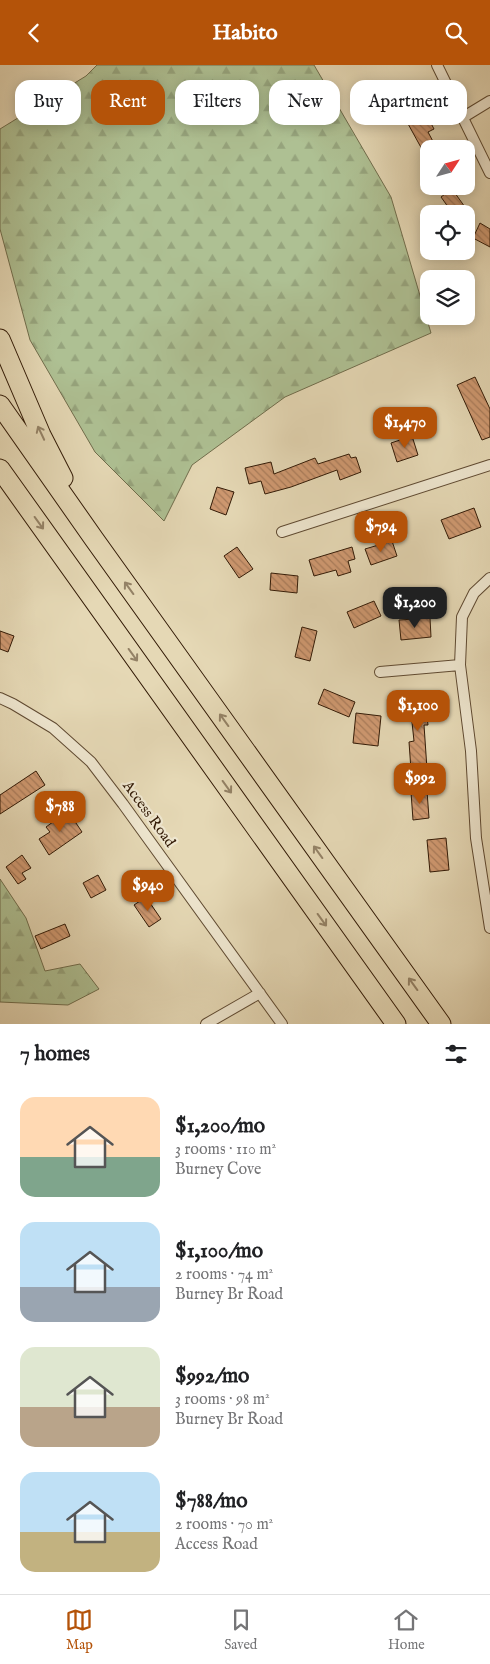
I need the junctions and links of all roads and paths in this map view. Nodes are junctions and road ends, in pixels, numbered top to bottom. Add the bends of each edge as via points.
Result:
1 (437, 65) edge
2 (444, 80) edge
3 (490, 101) edge
4 (467, 115) edge
5 (466, 125) edge
6 (490, 173) edge
7 (0, 339) edge
8 (0, 405) edge
9 (490, 465) edge
10 (0, 469) edge
11 (0, 477) edge
12 (26, 505) junction
13 (282, 532) dead end
14 (94, 539) junction
15 (490, 578) edge
16 (460, 665) junction
17 (380, 671) dead end
18 (0, 698) edge
19 (490, 928) edge
20 (260, 993) junction
21 (206, 1024) edge
22 (282, 1024) edge
23 (396, 1024) edge
24 (441, 1024) edge

1 - 2 street
3 - 4 street
5 - 6 street
14 -> 7 highway via 41,435
8 - 14 highway
9 - 13 street
10 - 12 highway
11 - 12 highway
12 -> 23 highway
24 -> 14 highway
15 - 16 street via 474,593 462,617
16 - 17 street
16 - 19 street via 471,751 476,838
18 - 20 street, Access Road via 54,728 91,762
20 - 21 street
20 - 22 street, Access Road

